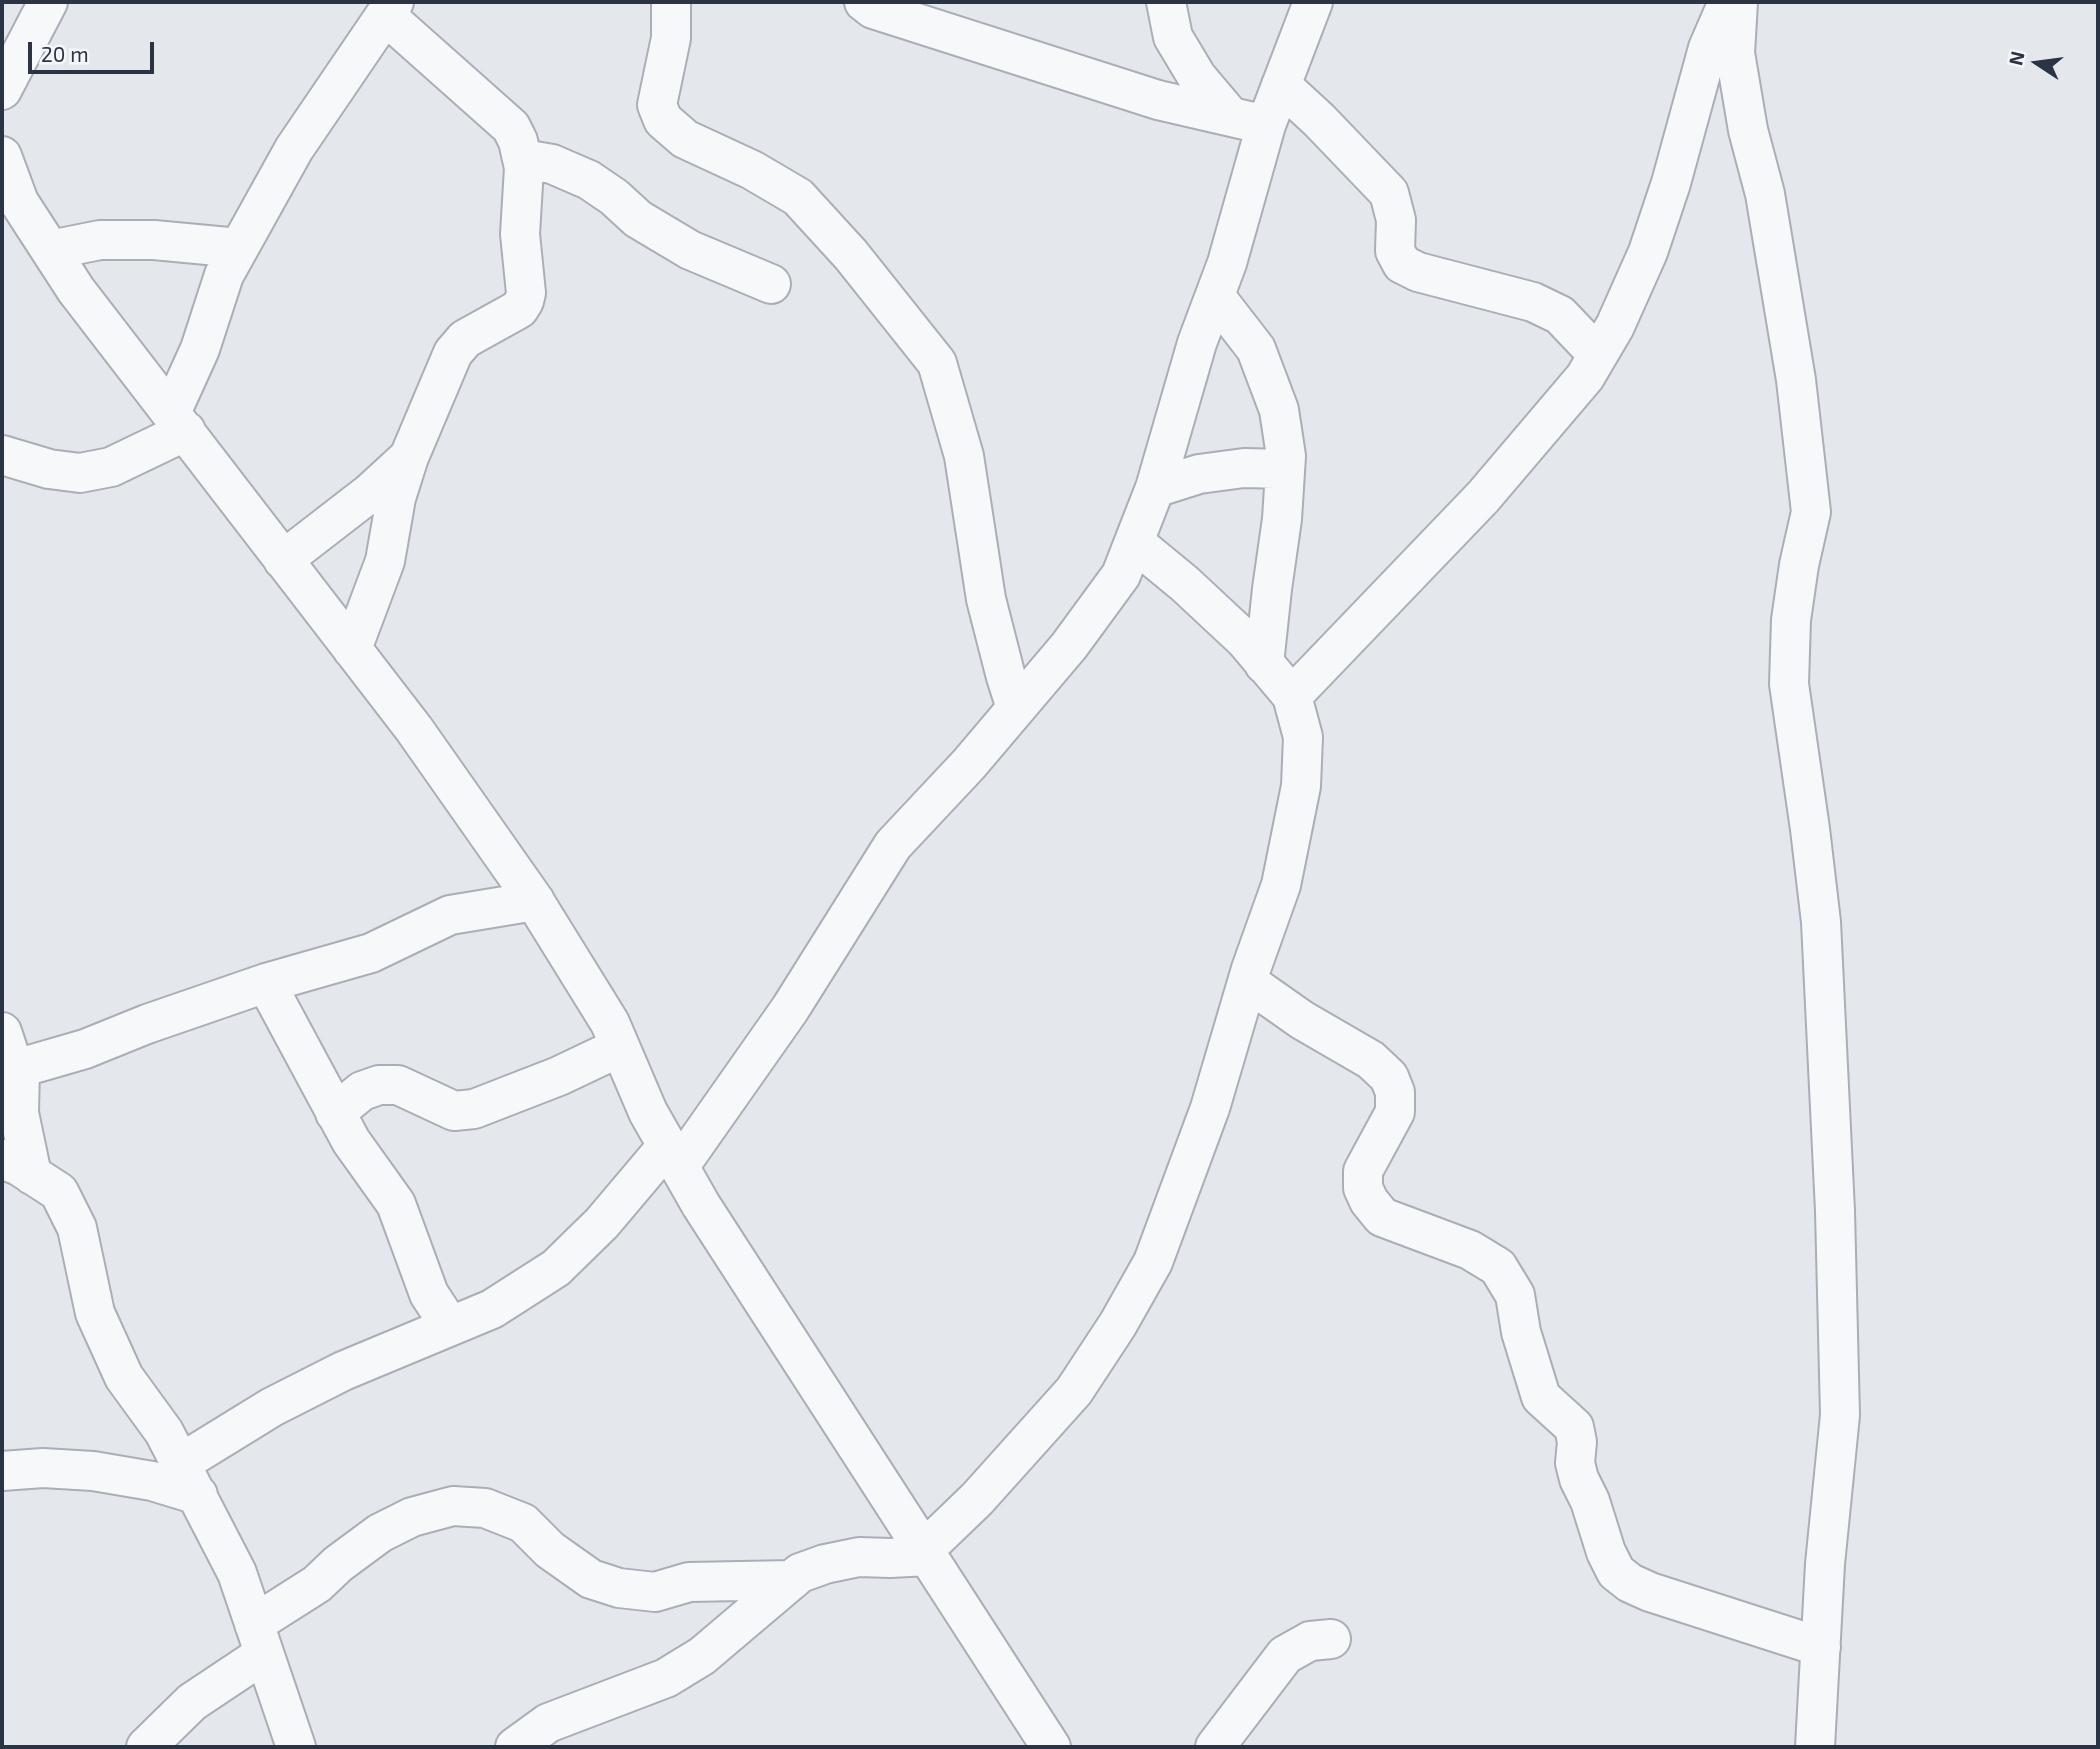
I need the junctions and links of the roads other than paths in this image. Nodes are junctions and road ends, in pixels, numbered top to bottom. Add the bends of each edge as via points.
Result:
1 (48, 2) edge
2 (671, 2) edge
3 (864, 2) edge
4 (1166, 2) edge
5 (1313, 2) edge
6 (1728, 2) edge
7 (1738, 2) edge
8 (389, 8) edge
9 (1281, 85) junction
10 (2, 90) edge
11 (1230, 116) junction
12 (1266, 125) junction
13 (2, 156) edge
14 (523, 159) junction
15 (10, 207) edge
16 (239, 248) junction
17 (50, 250) junction
18 (771, 284) dead end
19 (1215, 296) junction
20 (1598, 355) junction
21 (178, 422) junction
22 (2, 455) edge
23 (409, 457) junction
24 (1285, 469) junction
25 (1155, 488) junction
26 (1134, 542) junction
27 (283, 559) junction
28 (352, 649) junction
29 (1264, 664) junction
30 (1292, 696) junction
31 (1016, 708) junction
32 (535, 901) junction
33 (1248, 982) junction
34 (266, 984) junction
35 (2, 1032) edge
36 (620, 1047) junction
37 (12, 1069) edge
38 (335, 1113) junction
39 (673, 1156) junction
40 (17, 1167) edge
41 (450, 1326) junction
42 (2, 1471) edge
43 (189, 1479) junction
44 (926, 1553) junction
45 (792, 1580) junction
46 (259, 1639) junction
47 (1331, 1639) dead end
48 (1821, 1647) junction
49 (1045, 1745) edge
50 (146, 1747) edge
51 (296, 1747) edge
52 (515, 1747) edge
53 (1215, 1747) edge
54 (1815, 1747) edge

1 - 10 street
2 - 31 street via 671,38 657,105 663,120 685,139 798,197 937,363 964,456 986,599
3 - 11 street via 873,9 1158,100
4 - 11 street via 1173,37 1197,77
5 - 9 street
6 - 20 street via 1708,48 1648,251
7 - 48 street via 1735,53 1765,194 1796,380 1811,512 1791,620 1789,684 1821,922 1839,1312 1840,1415
8 - 14 street via 511,127
8 - 16 street via 295,149
9 - 12 street
9 - 20 street via 1390,193 1396,220 1395,251 1402,264 1533,302 1560,315
11 - 12 street
12 - 19 street
13 - 15 street
14 - 18 street via 552,164 589,180 638,219 690,250
14 - 23 street via 520,234 524,302 465,339 453,354
15 - 17 street
16 - 17 street via 100,240
16 - 21 street via 225,275
17 - 21 street
19 - 24 street via 1256,349 1279,410
19 - 25 street
20 - 30 street via 1585,377 1483,497
21 - 22 street via 111,467 80,473
21 - 27 street
23 - 27 street
23 - 28 street via 385,561
24 - 25 street via 1199,474
24 - 29 street
25 - 26 street
26 - 29 street via 1245,640
26 - 31 street via 1121,575
27 - 28 street
28 - 32 street
29 - 30 street
30 - 33 street via 1303,737 1301,786 1280,886
31 - 39 street via 892,845 790,1009
32 - 34 street via 450,915 372,953
32 - 36 street
33 - 44 street via 1210,1108 1153,1262 1074,1391
33 - 48 street via 1371,1060 1389,1077 1395,1112 1363,1171 1363,1188 1382,1217 1471,1250 1498,1267 1515,1295 1541,1397 1573,1427 1579,1479 1616,1572 1650,1592
34 - 37 street via 85,1049
34 - 38 street
35 - 37 street
36 - 38 street via 474,1109 454,1111 398,1085 379,1084 362,1091
36 - 39 street
37 - 40 street via 19,1114
38 - 41 street via 396,1204 429,1294
39 - 41 street via 556,1268 492,1309
39 - 44 street
40 - 43 street via 59,1192 77,1228 95,1313 124,1377 164,1432
41 - 43 street via 272,1407
42 - 43 street via 43,1468 152,1481
43 - 46 street via 237,1573
44 - 45 street via 859,1557 825,1564
44 - 49 street
45 - 46 street via 690,1582 655,1592 619,1588 591,1579 550,1550 523,1523 485,1507 453,1506 412,1517 380,1533 338,1564
45 - 52 street via 678,1671 548,1723
46 - 50 street
46 - 51 street
47 - 53 street via 1310,1641 1285,1655
48 - 54 street

